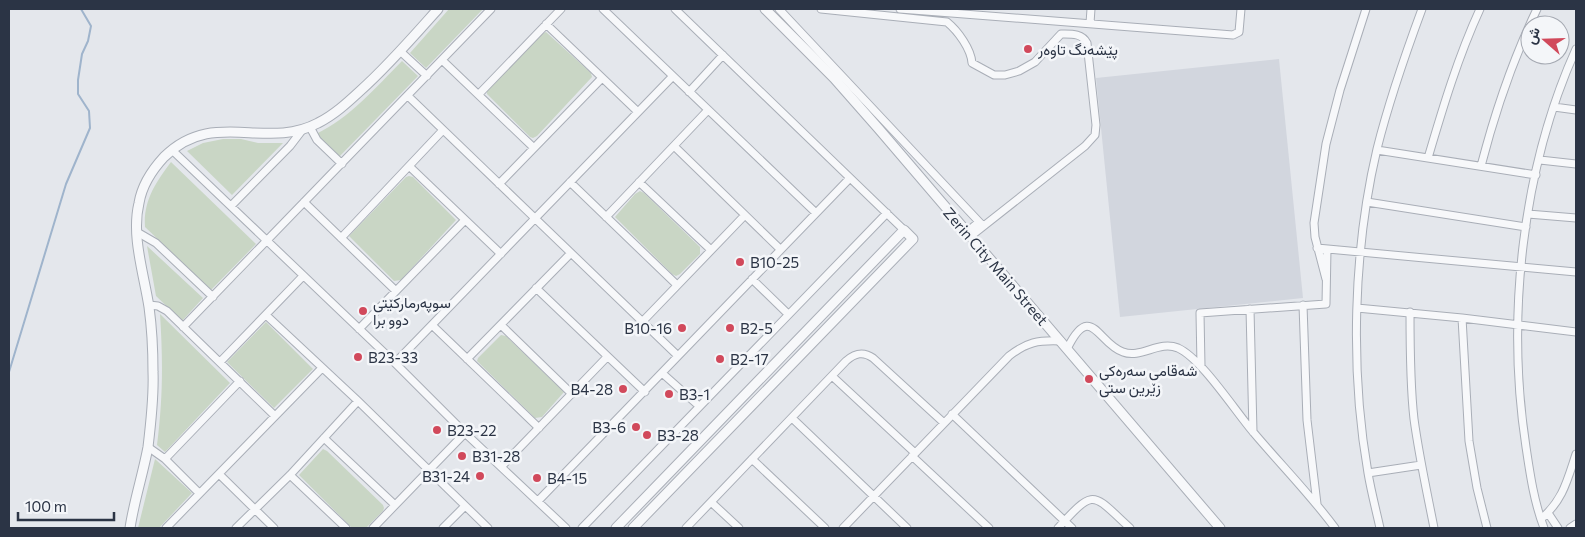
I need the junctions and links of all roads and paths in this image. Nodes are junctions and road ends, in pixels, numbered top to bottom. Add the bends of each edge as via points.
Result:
1 (438, 9) edge
2 (491, 9) edge
3 (561, 9) edge
4 (603, 9) edge
5 (674, 9) edge
6 (766, 9) edge
7 (779, 9) edge
8 (821, 9) edge
9 (900, 9) edge
10 (1091, 9) edge
11 (1241, 9) edge
12 (1366, 9) edge
13 (1422, 9) edge
14 (1480, 9) edge
15 (1537, 9) edge
16 (926, 10) edge
17 (1003, 13) edge
18 (1090, 23) junction
19 (546, 24) junction
20 (1576, 49) edge
21 (400, 51) junction
22 (723, 56) junction
23 (442, 60) junction
24 (427, 76) junction
25 (673, 76) junction
26 (602, 78) junction
27 (689, 92) junction
28 (479, 94) junction
29 (408, 96) junction
30 (1554, 107) junction
31 (708, 110) junction
32 (1576, 110) edge
33 (638, 112) junction
34 (306, 128) junction
35 (443, 130) junction
36 (674, 146) junction
37 (534, 148) junction
38 (172, 150) junction
39 (1377, 150) junction
40 (1428, 158) junction
41 (1540, 160) junction
42 (342, 164) junction
43 (1576, 164) edge
44 (409, 166) junction
45 (1481, 166) junction
46 (1536, 175) junction
47 (850, 178) junction
48 (570, 182) junction
49 (639, 182) junction
50 (499, 184) junction
51 (304, 202) junction
52 (1367, 202) junction
53 (231, 206) junction
54 (886, 212) junction
55 (816, 213) junction
56 (1528, 214) junction
57 (745, 215) junction
58 (606, 217) junction
59 (535, 218) junction
60 (1576, 218) edge
61 (465, 220) junction
62 (981, 224) junction
63 (1526, 227) junction
64 (904, 230) junction
65 (137, 232) junction
66 (969, 234) junction
67 (341, 238) junction
68 (266, 241) junction
69 (1318, 248) junction
70 (780, 249) junction
71 (1327, 249) junction
72 (711, 250) junction
73 (1361, 252) junction
74 (570, 253) junction
75 (500, 254) junction
76 (1521, 266) junction
77 (1576, 272) edge
78 (303, 276) junction
79 (752, 279) junction
80 (1326, 279) junction
81 (677, 285) junction
82 (536, 288) junction
83 (396, 291) junction
84 (213, 297) junction
85 (149, 305) junction
86 (1303, 305) junction
87 (1357, 308) junction
88 (1250, 309) junction
89 (1410, 312) junction
90 (788, 314) junction
91 (266, 315) junction
92 (1462, 318) junction
93 (643, 322) junction
94 (432, 325) junction
95 (501, 325) junction
96 (1518, 326) junction
97 (183, 328) junction
98 (359, 329) junction
99 (1576, 332) edge
100 (1061, 340) junction
101 (1067, 348) junction
102 (678, 356) junction
103 (607, 357) junction
104 (467, 359) junction
105 (220, 362) junction
106 (395, 364) junction
107 (1201, 366) junction
108 (322, 368) junction
109 (662, 373) junction
110 (832, 376) junction
111 (240, 381) junction
112 (750, 389) junction
113 (645, 392) junction
114 (572, 394) junction
115 (759, 397) junction
116 (358, 402) junction
117 (699, 406) junction
118 (952, 414) junction
119 (275, 416) junction
120 (792, 418) junction
121 (944, 423) junction
122 (539, 428) junction
123 (1253, 432) junction
124 (465, 433) junction
125 (324, 438) junction
126 (148, 447) junction
127 (1576, 454) edge
128 (914, 455) junction
129 (165, 459) junction
130 (752, 459) junction
131 (1421, 465) junction
132 (501, 467) junction
133 (428, 471) junction
134 (1368, 473) junction
135 (218, 474) junction
136 (290, 475) junction
137 (199, 493) junction
138 (874, 496) junction
139 (538, 501) junction
140 (711, 502) junction
141 (1317, 504) junction
142 (395, 506) junction
143 (464, 506) junction
144 (255, 510) junction
145 (1548, 513) junction
146 (1541, 519) junction
147 (1064, 521) junction
148 (1576, 524) edge
149 (622, 526) edge
150 (130, 528) edge
151 (166, 528) edge
152 (236, 528) edge
153 (274, 528) edge
154 (346, 528) edge
155 (373, 528) edge
156 (443, 528) edge
157 (488, 528) edge
158 (566, 528) edge
159 (582, 528) edge
160 (633, 528) edge
161 (686, 528) edge
162 (739, 528) edge
163 (825, 528) edge
164 (844, 528) edge
165 (907, 528) edge
166 (989, 528) edge
167 (1058, 528) edge
168 (1072, 528) edge
169 (1130, 528) edge
170 (1220, 528) edge
171 (1335, 528) edge
172 (1380, 528) edge
173 (1434, 528) edge
174 (1487, 528) edge
175 (1544, 528) edge
176 (1558, 528) edge
177 (1570, 528) edge

1 - 21 street
2 - 23 street
3 - 19 street
4 - 25 street
5 - 22 street
6 - 66 street, Zerin City Main Street via 834,78
7 - 62 street
8 - 62 street via 947,22 971,54 972,63 994,75 1005,75 1028,67 1061,34 1076,34 1085,39 1095,135 1085,146
9 - 16 street
10 - 18 street
11 - 18 street via 1239,32 1235,34
12 - 69 street via 1340,90 1324,159 1314,222
13 - 39 street via 1389,102
14 - 40 street via 1467,38
15 - 45 street via 1495,114
16 - 17 street
17 - 18 street
19 - 26 street
19 - 28 street
20 - 30 street
21 - 24 street
21 - 34 street via 344,105
22 - 27 street
22 - 47 street
23 - 24 street
23 - 28 street
24 - 29 street
25 - 27 street
25 - 33 street
26 - 33 street
26 - 37 street
27 - 31 street
28 - 37 street
29 - 35 street
29 - 42 street
30 - 32 street
30 - 41 street
31 - 36 street
31 - 55 street
33 - 48 street
34 - 38 street via 268,134 213,132 199,135
34 - 42 street
34 - 53 street
35 - 44 street
35 - 50 street
36 - 49 street
36 - 57 street
37 - 50 street
38 - 53 street
38 - 65 street via 158,164 141,193
39 - 40 street
39 - 52 street
40 - 45 street
41 - 43 street
41 - 46 street
42 - 51 street
44 - 61 street
44 - 67 street
45 - 46 street
46 - 56 street
47 - 54 street
47 - 55 street
48 - 58 street
48 - 59 street
49 - 58 street
49 - 72 street
50 - 59 street
51 - 67 street
51 - 68 street
52 - 63 street
52 - 73 street
53 - 68 street
54 - 64 street
54 - 90 street
55 - 70 street
56 - 60 street
56 - 63 street
57 - 70 street
57 - 72 street
58 - 81 street
59 - 74 street
59 - 75 street
61 - 75 street
61 - 83 street
62 - 66 street
63 - 76 street
64 - 112 street
64 - 115 street via 913,239
65 - 84 street via 152,240
65 - 85 street
66 - 100 street, Zerin City Main Street
67 - 83 street
68 - 78 street
68 - 84 street
69 - 71 street
69 - 80 street
70 - 79 street
71 - 73 street
71 - 80 street
72 - 81 street
73 - 76 street
73 - 87 street
74 - 82 street
74 - 93 street
75 - 94 street
76 - 77 street
76 - 96 street
78 - 91 street
78 - 98 street
79 - 90 street
79 - 102 street
80 - 86 street via 1326,304
81 - 93 street
82 - 95 street
82 - 103 street
83 - 98 street
84 - 97 street
85 - 97 street via 163,308
85 - 126 street via 153,373
86 - 88 street
86 - 141 street via 1306,404
87 - 89 street
87 - 134 street via 1361,420
88 - 107 street via 1200,313
88 - 123 street
89 - 92 street
89 - 131 street via 1414,418
90 - 117 street
91 - 105 street
91 - 108 street
92 - 96 street
92 - 174 street via 1470,440
93 - 102 street
94 - 104 street
94 - 106 street
95 - 104 street
95 - 114 street
96 - 99 street
96 - 146 street via 1520,409
97 - 105 street
98 - 106 street
100 - 101 street, Zerin City Main Street
100 - 118 street via 1040,340 1018,349
101 - 107 street via 1075,333 1090,327 1122,352 1135,354 1172,346
101 - 170 street, Zerin City Main Street
102 - 109 street
103 - 113 street
103 - 114 street
104 - 122 street
105 - 111 street
106 - 124 street
107 - 123 street
108 - 116 street
108 - 119 street
109 - 113 street
109 - 117 street
110 - 120 street
110 - 121 street via 855,354 869,355
110 - 128 street
111 - 119 street
111 - 129 street
112 - 115 street
112 - 149 street
113 - 139 street
114 - 122 street
115 - 160 street
116 - 125 street
116 - 133 street
117 - 159 street
118 - 121 street
118 - 147 street
119 - 135 street
120 - 130 street
120 - 138 street
121 - 128 street
122 - 132 street
123 - 141 street
124 - 132 street
124 - 133 street
125 - 136 street
125 - 142 street
126 - 129 street
126 - 150 street
127 - 145 street via 1562,495
128 - 138 street
128 - 166 street
129 - 137 street
130 - 140 street
130 - 163 street
131 - 134 street
131 - 173 street
132 - 139 street
133 - 142 street
133 - 143 street
134 - 172 street
135 - 137 street
135 - 144 street
136 - 144 street
136 - 154 street
137 - 151 street
138 - 164 street
138 - 165 street
139 - 158 street
140 - 161 street
140 - 162 street
141 - 171 street
142 - 155 street
143 - 156 street
143 - 157 street
144 - 152 street
144 - 153 street
145 - 146 street
145 - 176 street
146 - 175 street
147 - 167 street
147 - 168 street
147 - 169 street via 1084,501 1092,498 1100,500
148 - 177 street

